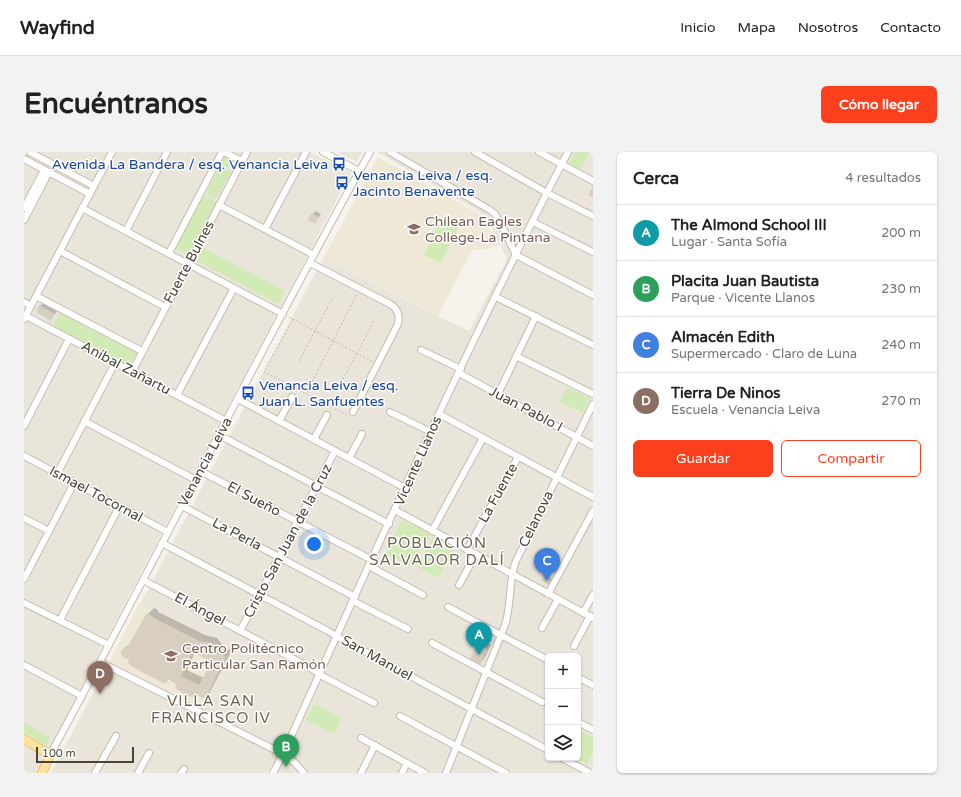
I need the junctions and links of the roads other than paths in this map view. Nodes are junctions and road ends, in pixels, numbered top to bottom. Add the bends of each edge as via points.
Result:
1 (30, 152) edge
2 (112, 152) edge
3 (167, 152) edge
4 (223, 152) edge
5 (247, 152) edge
6 (306, 152) edge
7 (323, 152) edge
8 (370, 152) edge
9 (390, 152) edge
10 (475, 152) edge
11 (539, 152) edge
12 (568, 152) edge
13 (24, 159) edge
14 (242, 161) junction
15 (562, 165) junction
16 (47, 171) junction
17 (359, 171) junction
18 (593, 180) edge
19 (94, 186) junction
20 (547, 193) junction
21 (90, 194) junction
22 (219, 205) junction
23 (24, 208) edge
24 (82, 208) junction
25 (593, 216) edge
26 (24, 220) edge
27 (533, 222) junction
28 (265, 229) junction
29 (126, 231) junction
30 (60, 251) junction
31 (593, 252) edge
32 (169, 254) junction
33 (314, 255) junction
34 (516, 255) junction
35 (310, 263) junction
36 (188, 264) junction
37 (234, 288) junction
38 (593, 295) edge
39 (36, 296) junction
40 (496, 296) junction
41 (24, 302) edge
42 (31, 306) junction
43 (165, 307) junction
44 (283, 314) junction
45 (536, 316) junction
46 (25, 318) edge
47 (69, 338) junction
48 (593, 345) edge
49 (421, 350) dead end
50 (142, 351) junction
51 (516, 356) junction
52 (115, 363) junction
53 (460, 371) junction
54 (132, 372) junction
55 (498, 394) junction
56 (593, 394) edge
57 (177, 396) junction
58 (292, 397) dead end
59 (238, 399) junction
60 (593, 404) edge
61 (353, 412) road end
62 (390, 412) dead end
63 (439, 414) junction
64 (327, 415) dead end
65 (84, 421) junction
66 (226, 421) junction
67 (279, 421) junction
68 (24, 426) edge
69 (431, 432) junction
70 (362, 434) dead end
71 (219, 435) junction
72 (576, 437) junction
73 (483, 438) junction
74 (314, 439) junction
75 (593, 446) edge
76 (335, 450) junction
77 (24, 456) edge
78 (518, 457) junction
79 (349, 458) junction
80 (200, 471) junction
81 (57, 474) junction
82 (556, 478) junction
83 (196, 480) junction
84 (74, 483) junction
85 (316, 486) junction
86 (406, 488) junction
87 (593, 498) edge
88 (182, 506) junction
89 (119, 507) junction
90 (395, 510) junction
91 (593, 512) edge
92 (24, 518) edge
93 (298, 522) junction
94 (389, 524) junction
95 (49, 531) junction
96 (432, 531) junction
97 (168, 532) junction
98 (162, 543) junction
99 (467, 550) junction
100 (476, 554) junction
101 (279, 557) junction
102 (371, 563) junction
103 (512, 574) junction
104 (24, 579) edge
105 (143, 580) junction
106 (459, 585) dead end
107 (260, 594) junction
108 (548, 594) junction
109 (593, 594) edge
110 (423, 595) dead end
111 (354, 599) junction
112 (558, 599) junction
113 (24, 603) edge
114 (448, 607) dead end
115 (583, 613) junction
116 (591, 617) edge
117 (60, 620) junction
118 (542, 628) dead end
119 (408, 629) dead end
120 (240, 631) junction
121 (502, 635) junction
122 (336, 636) junction
123 (432, 643) dead end
124 (109, 645) junction
125 (574, 646) dead end
126 (545, 658) edge
127 (100, 662) junction
128 (24, 665) edge
129 (320, 673) junction
130 (487, 674) junction
131 (581, 679) dead end
132 (593, 685) edge
133 (82, 696) junction
134 (542, 702) dead end
135 (374, 703) dead end
136 (472, 709) junction
137 (400, 716) dead end
138 (581, 724) edge
139 (593, 730) edge
140 (116, 736) dead end
141 (361, 738) dead end
142 (24, 739) edge
143 (374, 746) junction
144 (457, 747) junction
145 (545, 748) edge
146 (149, 753) dead end
147 (283, 754) junction
148 (50, 755) junction
149 (568, 761) edge
150 (407, 763) junction
151 (42, 773) edge
152 (95, 773) edge
153 (138, 773) edge
154 (273, 773) edge
155 (304, 773) edge
156 (361, 773) edge
157 (402, 773) edge
158 (426, 773) edge
159 (446, 773) edge
160 (506, 773) edge
161 (590, 773) edge

1 - 19 street
2 - 19 street
3 - 29 street
4 - 14 street
4 - 32 street, Fuerte Bulnes
5 - 14 street, Fuerte Bulnes
6 - 28 street
7 - 17 street
8 - 17 street, Venancia Leiva
9 - 34 street via 495,214
10 - 20 street
11 - 15 street
12 - 15 street, Vicente Llanos
13 - 16 street
14 - 22 street, Fuerte Bulnes
15 - 18 street
15 - 20 street, Vicente Llanos
16 - 21 street
16 - 23 street
16 - 26 street
17 - 33 street, Venancia Leiva
19 - 21 street
20 - 25 street
20 - 27 street, Vicente Llanos
21 - 24 street
22 - 28 street
22 - 36 street, Fuerte Bulnes
24 - 29 street
24 - 30 street
27 - 31 street
27 - 34 street, Vicente Llanos
28 - 33 street
29 - 32 street
30 - 39 street
30 - 43 street
32 - 36 street
33 - 35 street, Venancia Leiva
34 - 38 street
34 - 40 street, Vicente Llanos
35 - 44 street, Venancia Leiva
35 - 61 street via 393,306 399,315 398,324
36 - 37 street
36 - 43 street, Fuerte Bulnes
37 - 44 street
37 - 57 street
39 - 42 street
39 - 50 street, Aníbal Zañartu
40 - 45 street
40 - 53 street, Vicente Llanos
41 - 42 street
42 - 46 street
43 - 50 street, Fuerte Bulnes
44 - 59 street, Venancia Leiva
45 - 48 street
45 - 51 street
46 - 47 street, Aníbal Zañartu
47 - 52 street, Aníbal Zañartu
47 - 68 street
49 - 53 street, Juan Pablo I
50 - 54 street, Fuerte Bulnes
51 - 55 street
51 - 56 street
52 - 54 street, Aníbal Zañartu
52 - 65 street
53 - 55 street, Juan Pablo I
53 - 63 street, Vicente Llanos
54 - 57 street, Aníbal Zañartu
55 - 72 street, Juan Pablo I
57 - 66 street, Aníbal Zañartu
58 - 67 street
59 - 66 street, Venancia Leiva
59 - 67 street
60 - 72 street, Celanova
62 - 69 street
63 - 69 street, Vicente Llanos
63 - 73 street
64 - 74 street
65 - 81 street
65 - 83 street
66 - 71 street, Venancia Leiva
67 - 74 street
69 - 86 street, Vicente Llanos
70 - 79 street
71 - 80 street, Venancia Leiva
71 - 85 street
72 - 75 street, Juan Pablo I
72 - 82 street, Celanova
73 - 78 street
73 - 96 street
74 - 76 street
76 - 79 street
76 - 85 street, Cristo San Juan de la Cruz
77 - 81 street, Ismael Tocornal
78 - 82 street
78 - 99 street, La Fuente
79 - 86 street
80 - 83 street, Venancia Leiva
80 - 93 street, El Sueño
81 - 84 street, Ismael Tocornal
82 - 87 street
82 - 103 street, Celanova
83 - 88 street, Venancia Leiva
84 - 89 street, Ismael Tocornal
84 - 95 street
85 - 93 street, Cristo San Juan de la Cruz
85 - 94 street
86 - 90 street, Vicente Llanos
88 - 97 street, Venancia Leiva
88 - 101 street, La Perla
89 - 97 street, Ismael Tocornal
89 - 117 street
90 - 94 street, Vicente Llanos
90 - 96 street
91 - 108 street
92 - 95 street
93 - 101 street, Cristo San Juan de la Cruz
93 - 102 street, El Sueño
94 - 102 street, Vicente Llanos
95 - 104 street
96 - 99 street
97 - 98 street, Venancia Leiva
98 - 105 street, Venancia Leiva
98 - 107 street, San Manuel
99 - 100 street
100 - 103 street
100 - 106 street
101 - 107 street, Cristo San Juan de la Cruz
101 - 111 street, La Perla
102 - 110 street, El Sueño
102 - 111 street, Vicente Llanos
103 - 108 street
103 - 121 street, Celanova via 509,611
105 - 120 street, El Ángel
105 - 124 street, Venancia Leiva
107 - 120 street, Cristo San Juan de la Cruz
107 - 122 street, San Manuel
108 - 112 street
109 - 115 street
111 - 119 street, La Perla
111 - 122 street, Vicente Llanos
112 - 115 street
112 - 118 street
113 - 117 street
114 - 121 street
115 - 116 street
116 - 125 street
117 - 124 street
120 - 129 street, El Ángel
121 - 126 street
121 - 130 street, Celanova
122 - 129 street, Vicente Llanos
122 - 136 street, San Manuel
123 - 130 street
124 - 127 street, Venancia Leiva
127 - 133 street, Venancia Leiva
127 - 147 street
128 - 133 street
129 - 135 street, El Ángel
129 - 147 street, Vicente Llanos
130 - 134 street
130 - 136 street, Celanova
131 - 132 street
133 - 148 street, Venancia Leiva
136 - 144 street, Celanova
136 - 145 street, San Manuel
137 - 144 street
138 - 139 street
140 - 152 street
141 - 143 street
142 - 148 main road
143 - 150 street
143 - 156 street
144 - 159 street, Celanova
144 - 160 street
146 - 153 street
147 - 154 street, Vicente Llanos
147 - 155 street
148 - 151 main road, Venancia Leiva
149 - 161 street
150 - 157 street
150 - 158 street

